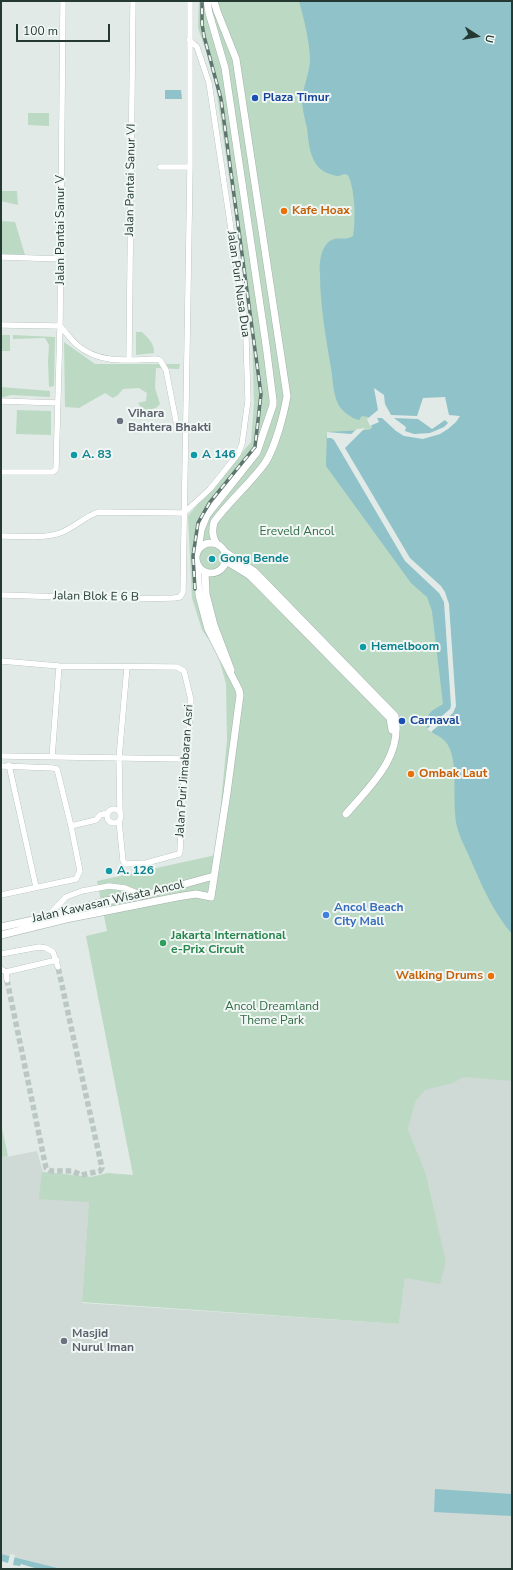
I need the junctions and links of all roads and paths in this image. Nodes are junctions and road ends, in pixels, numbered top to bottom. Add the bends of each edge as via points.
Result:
1 (63, 1) edge
2 (133, 1) edge
3 (190, 1) edge
4 (207, 1) edge
5 (214, 1) edge
6 (227, 36) junction
7 (216, 38) junction
8 (190, 40) junction
9 (160, 167) dead end
10 (190, 167) junction
11 (1, 257) edge
12 (62, 259) junction
13 (1, 326) edge
14 (60, 326) junction
15 (276, 326) junction
16 (263, 328) junction
17 (129, 360) junction
18 (1, 401) edge
19 (58, 403) junction
20 (176, 421) dead end
21 (1, 472) edge
22 (184, 513) junction
23 (1, 536) edge
24 (217, 544) junction
25 (198, 550) junction
26 (225, 552) junction
27 (226, 561) junction
28 (197, 564) junction
29 (205, 572) junction
30 (1, 595) edge
31 (1, 661) edge
32 (59, 666) junction
33 (127, 667) junction
34 (234, 682) junction
35 (1, 756) edge
36 (52, 757) junction
37 (119, 758) junction
38 (185, 760) junction
39 (9, 765) junction
40 (1, 766) edge
41 (120, 811) junction
42 (107, 813) junction
43 (96, 820) junction
44 (108, 821) junction
45 (119, 821) junction
46 (71, 826) junction
47 (214, 876) junction
48 (36, 887) junction
49 (176, 887) junction
50 (1, 894) edge
51 (145, 895) junction
52 (177, 897) junction
53 (47, 917) junction
54 (1, 927) edge
55 (1, 936) edge
56 (1, 954) edge
57 (57, 960) junction
58 (58, 967) tunnel mouth
59 (3, 971) edge
60 (7, 980) tunnel mouth

1 - 12 street, Jalan Pantai Sanur V
2 - 17 street, Jalan Pantai Sanur VI
3 - 8 street
4 - 7 street
5 - 6 street
6 - 7 street
6 - 15 street via 236,59
7 - 16 street via 225,68
8 - 10 street
8 - 22 street, Jalan Puri Nusa Dua via 197,48 209,83 242,302 248,400 245,431 238,454 210,489
9 - 10 street
10 - 22 street
11 - 12 street
12 - 14 street, Jalan Pantai Sanur V
13 - 14 street
14 - 17 street via 77,345 90,353 111,360
14 - 19 street, Jalan Pantai Sanur V
15 - 16 street
15 - 24 street via 286,384 285,407 265,463 214,522 213,538
16 - 25 street via 273,405 257,452 207,515 201,530
17 - 20 street via 155,359 162,362 166,370
18 - 19 street
19 - 21 street, Jalan Pantai Sanur V via 56,469 53,472
22 - 23 street via 98,512 76,525 47,536
22 - 30 street, Jalan Blok E 6 B via 184,587 180,597
24 - 25 street via 207,544
24 - 26 street
25 - 28 street
26 - 27 street
26 - 27 street via 255,572 395,716 396,739 388,762 378,777 344,813 384,760 392,738 390,718 251,577
27 - 29 street via 222,569
28 - 29 street
28 - 34 street via 199,595 208,629
29 - 34 street via 206,594 214,625 230,664
31 - 32 street, Jalan Puri Jimabaran Asri
32 - 33 street, Jalan Puri Jimabaran Asri
32 - 36 street
33 - 37 street
33 - 38 street, Jalan Puri Jimabaran Asri via 177,667 184,671 190,700
34 - 47 street via 240,695
35 - 36 street
36 - 37 street
37 - 38 street
37 - 41 street
38 - 45 street, Jalan Puri Jimabaran Asri via 179,854 128,865 123,861
39 - 40 street
39 - 46 street via 57,769
39 - 48 street
41 - 42 street via 112,809
41 - 45 street
42 - 43 street via 100,815
42 - 44 street
43 - 44 street
43 - 46 street
44 - 45 street
46 - 48 street via 80,871 78,876 76,879
47 - 49 street, Jalan Kawasan Wisata Ancol
47 - 52 street, Jalan Kawasan Wisata Ancol via 211,897 196,894
48 - 50 street
49 - 51 street, Jalan Kawasan Wisata Ancol
49 - 52 street
51 - 53 street, Jalan Kawasan Wisata Ancol via 106,901
51 - 53 street via 117,886 82,891 66,897
52 - 55 street, Jalan Kawasan Wisata Ancol via 81,916
53 - 54 street, Jalan Kawasan Wisata Ancol
56 - 57 street via 43,947 53,952
57 - 58 street
57 - 59 street
59 - 60 street

